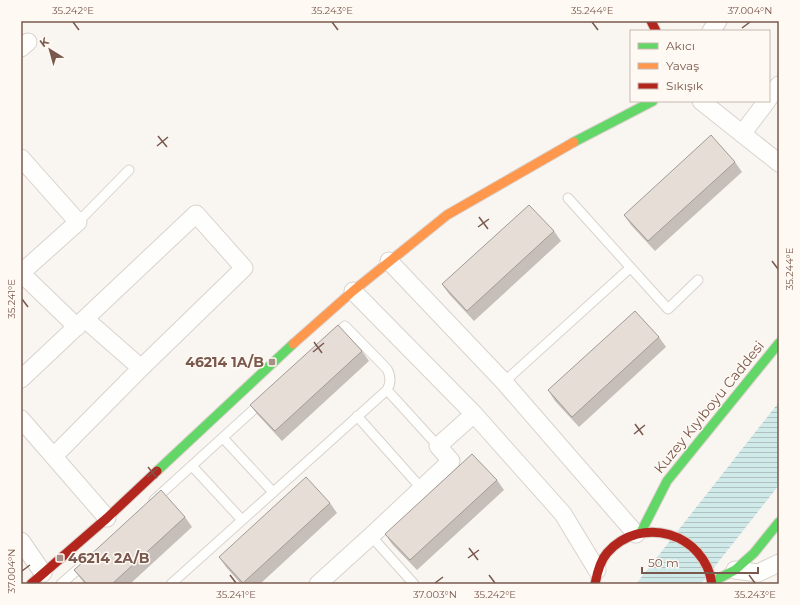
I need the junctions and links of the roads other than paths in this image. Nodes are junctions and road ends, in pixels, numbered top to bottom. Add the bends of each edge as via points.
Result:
1 (651, 21) edge
2 (718, 21) edge
3 (656, 30) edge
4 (712, 30) edge
5 (779, 85) edge
6 (770, 97) edge
7 (651, 102) edge
8 (702, 102) edge
9 (766, 102) edge
10 (742, 134) junction
11 (21, 158) edge
12 (779, 162) edge
13 (129, 170) dead end
14 (568, 198) dead end
15 (78, 222) junction
16 (389, 261) junction
17 (630, 268) junction
18 (698, 280) dead end
19 (352, 291) junction
20 (81, 323) junction
21 (327, 342) edge
22 (779, 343) edge
23 (141, 368) junction
24 (21, 378) edge
25 (504, 382) junction
26 (387, 390) junction
27 (269, 395) edge
28 (474, 414) junction
29 (357, 416) junction
30 (21, 419) edge
31 (223, 438) junction
32 (438, 446) junction
33 (54, 456) junction
34 (192, 466) junction
35 (422, 489) junction
36 (273, 492) junction
37 (146, 507) edge
38 (107, 518) junction
39 (242, 520) junction
40 (779, 522) edge
41 (638, 533) junction
42 (371, 536) junction
43 (21, 541) edge
44 (90, 558) edge
45 (779, 563) edge
46 (735, 570) junction
47 (596, 577) edge
48 (37, 578) edge
49 (712, 583) edge
50 (61, 584) edge
51 (171, 584) edge
52 (318, 584) edge
53 (414, 584) edge

1 - 3 main road
2 - 4 street
5 - 6 street
7 - 16 main road via 565,146 447,215
8 - 10 street
9 - 10 street
10 - 12 street
11 - 15 street
13 - 15 lane
14 - 17 lane
15 - 20 street via 21,273
16 - 19 main road
16 - 25 street
17 - 18 lane via 668,309
17 - 25 lane
19 - 28 street
19 - 38 main road via 272,362
20 - 23 street
20 - 23 street via 196,214 244,268
20 - 24 street
21 - 26 lane via 345,326 387,369 390,382
22 - 41 main road, Kuzey Kıyıboyu Caddesi via 667,481
23 - 33 street
25 - 41 street
26 - 29 lane
26 - 32 lane
27 - 31 lane
28 - 32 street
28 - 47 street via 563,514
29 - 35 lane
29 - 36 lane
30 - 33 street
31 - 34 lane
31 - 36 lane
32 - 35 street via 451,461
33 - 38 street
34 - 37 lane
34 - 39 lane
35 - 42 street
36 - 39 lane
38 - 48 main road
39 - 51 lane
40 - 46 main road via 754,553
41 - 47 main road via 622,540 607,553
41 - 49 main road via 660,532 679,537 695,548 706,564
42 - 52 street
42 - 53 lane
43 - 48 street
44 - 50 lane
45 - 46 street via 758,573
46 - 49 main road

